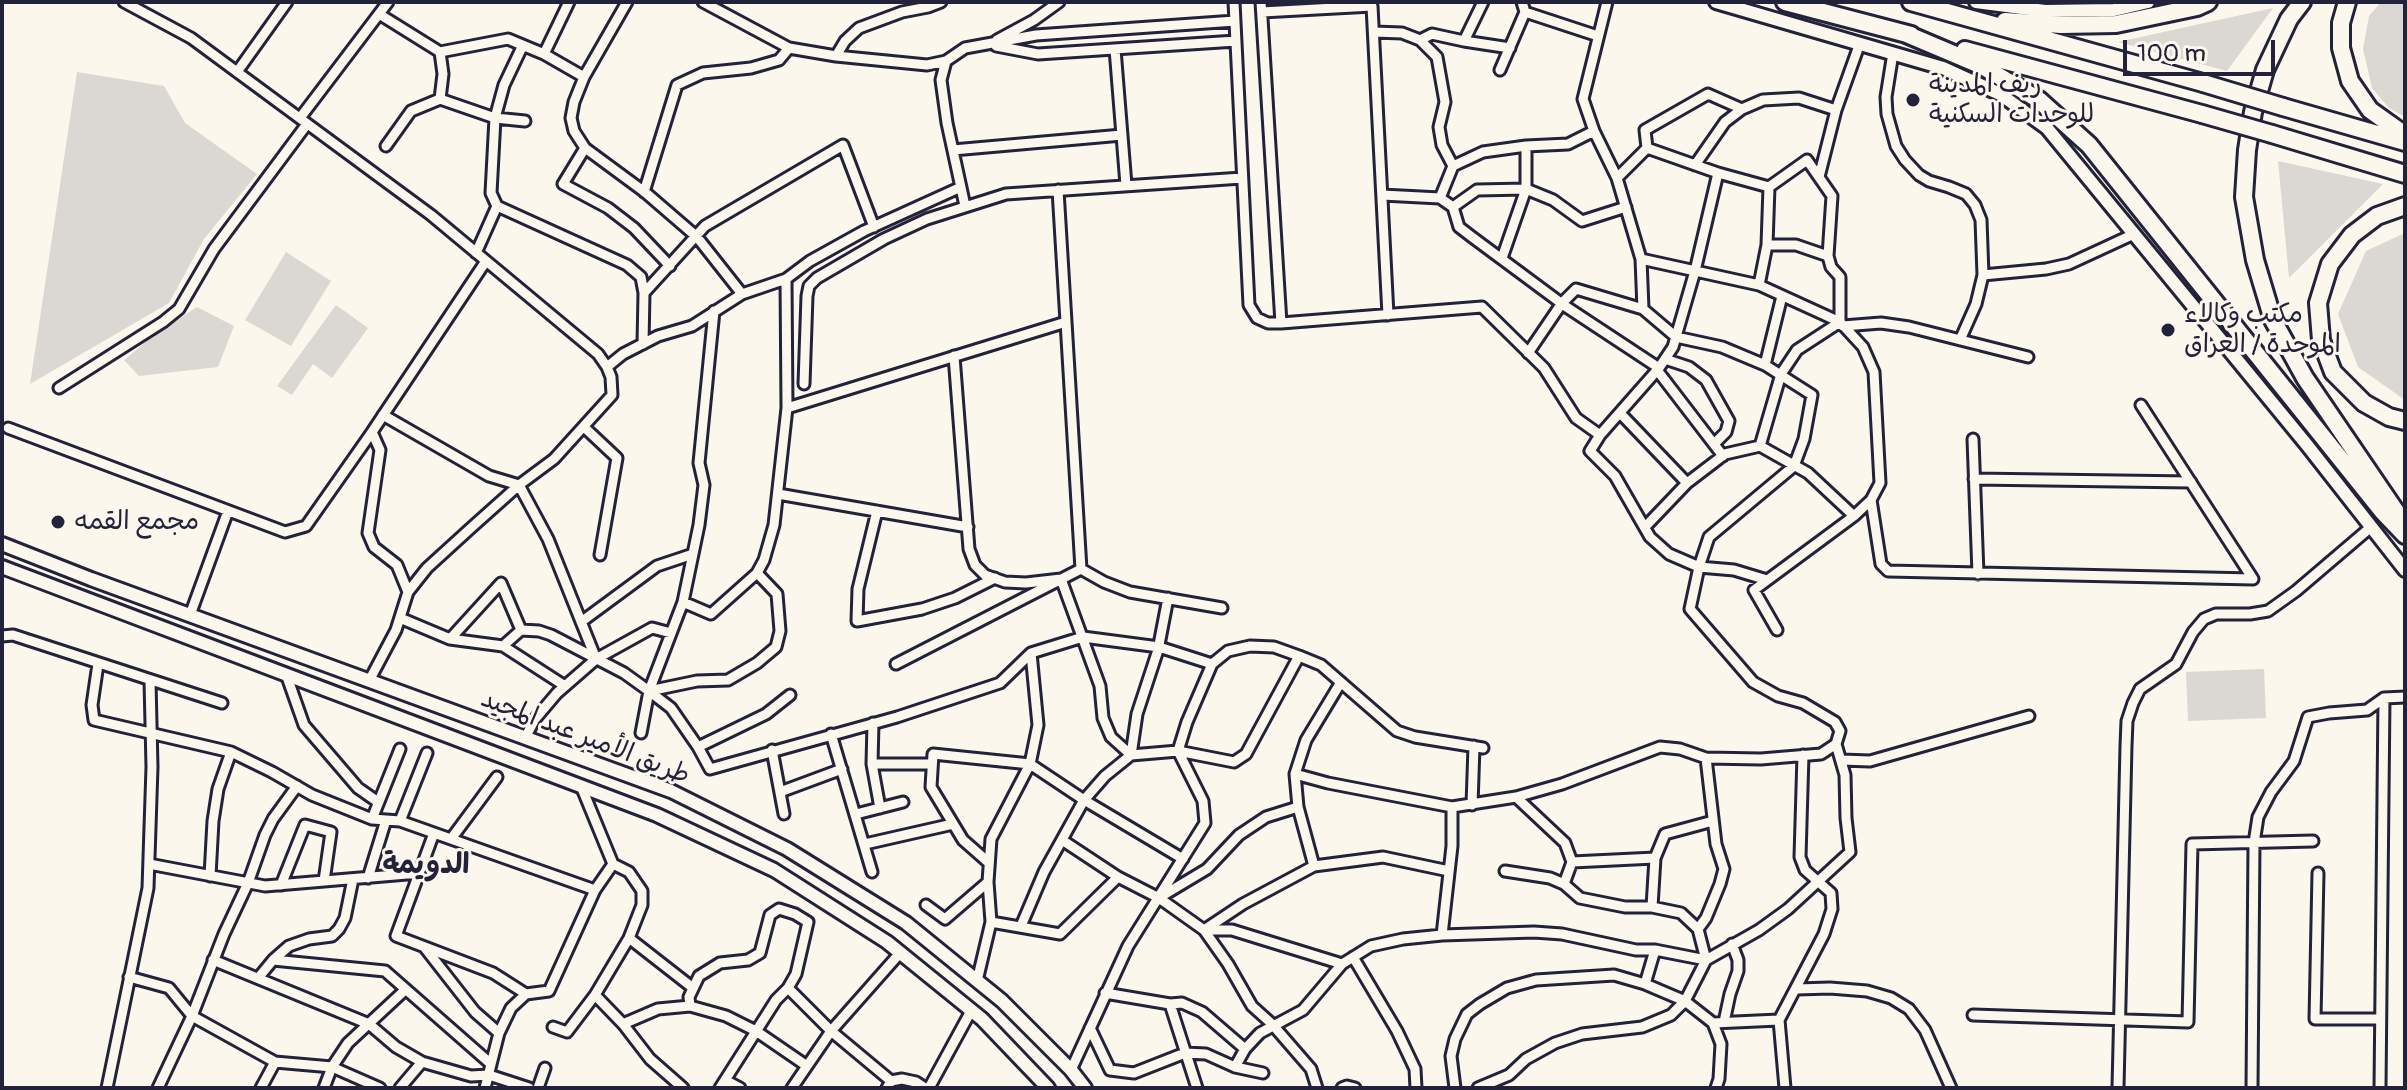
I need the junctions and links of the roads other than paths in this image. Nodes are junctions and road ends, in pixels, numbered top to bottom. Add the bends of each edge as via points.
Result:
1 (124, 2) edge
2 (287, 2) edge
3 (388, 2) edge
4 (569, 2) edge
5 (627, 2) edge
6 (703, 2) edge
7 (941, 2) edge
8 (1059, 2) edge
9 (1234, 2) edge
10 (1483, 2) edge
11 (1607, 2) edge
12 (1716, 2) edge
13 (1785, 2) edge
14 (1911, 2) edge
15 (1976, 2) edge
16 (2148, 2) edge
17 (2208, 2) edge
18 (2302, 2) edge
19 (2347, 2) edge
20 (924, 5) edge
21 (1262, 7) edge
22 (1524, 7) edge
23 (379, 14) junction
24 (1970, 19) junction
25 (1235, 21) junction
26 (1374, 32) junction
27 (1904, 33) junction
28 (1598, 36) junction
29 (1420, 40) junction
30 (1236, 41) junction
31 (1464, 41) junction
32 (1860, 43) junction
33 (523, 45) junction
34 (989, 45) junction
35 (789, 48) junction
36 (1510, 48) junction
37 (1115, 49) junction
38 (440, 52) junction
39 (1893, 53) junction
40 (544, 54) junction
41 (836, 56) junction
42 (946, 61) junction
43 (1500, 70) dead end
44 (237, 72) junction
45 (584, 77) junction
46 (440, 99) junction
47 (1742, 109) junction
48 (1836, 110) junction
49 (495, 118) junction
50 (304, 121) junction
51 (525, 121) dead end
52 (1594, 131) junction
53 (1122, 135) junction
54 (2405, 135) edge
55 (2405, 142) edge
56 (386, 146) dead end
57 (1526, 146) junction
58 (585, 148) junction
59 (1647, 148) junction
60 (953, 150) junction
61 (1695, 165) junction
62 (1453, 166) junction
63 (1718, 173) junction
64 (2405, 174) edge
65 (1819, 177) junction
66 (1242, 178) junction
67 (1617, 178) junction
68 (1126, 185) junction
69 (961, 187) junction
70 (1769, 187) junction
71 (1526, 189) junction
72 (1058, 190) junction
73 (644, 192) junction
74 (1382, 195) junction
75 (1440, 198) junction
76 (497, 206) junction
77 (965, 206) junction
78 (2405, 206) edge
79 (1453, 207) junction
80 (1626, 207) junction
81 (874, 227) junction
82 (2134, 234) junction
83 (697, 237) junction
84 (1767, 245) junction
85 (476, 253) junction
86 (1828, 256) junction
87 (1502, 258) junction
88 (1641, 259) junction
89 (486, 261) junction
90 (670, 266) junction
91 (1695, 271) junction
92 (1983, 275) junction
93 (786, 279) junction
94 (1759, 285) junction
95 (644, 293) junction
96 (742, 294) junction
97 (1782, 296) junction
98 (1562, 303) junction
99 (1643, 309) junction
100 (714, 311) junction
101 (1388, 315) junction
102 (1066, 322) junction
103 (1281, 323) junction
104 (1841, 324) junction
105 (1676, 337) junction
106 (1960, 340) junction
107 (643, 344) junction
108 (1528, 353) junction
109 (954, 356) junction
110 (2028, 357) dead end
111 (1765, 365) junction
112 (1660, 366) junction
113 (607, 367) junction
114 (1781, 374) junction
115 (804, 384) dead end
116 (59, 388) dead end
117 (2141, 405) dead end
118 (787, 408) junction
119 (1620, 413) junction
120 (383, 415) junction
121 (2405, 421) edge
122 (584, 427) junction
123 (8, 428) dead end
124 (372, 432) junction
125 (1600, 435) junction
126 (1973, 439) dead end
127 (1714, 444) junction
128 (1760, 446) junction
129 (1723, 456) junction
130 (1794, 466) junction
131 (1974, 479) junction
132 (2191, 482) junction
133 (1687, 483) junction
134 (519, 485) junction
135 (778, 494) junction
136 (1871, 500) junction
137 (228, 511) junction
138 (877, 511) junction
139 (1854, 516) junction
140 (2405, 525) edge
141 (968, 527) junction
142 (1645, 527) junction
143 (2371, 527) junction
144 (2405, 535) edge
145 (2, 544) edge
146 (693, 554) junction
147 (600, 555) dead end
148 (2, 567) edge
149 (1699, 567) junction
150 (1081, 569) junction
151 (2405, 570) edge
152 (757, 573) junction
153 (1978, 574) junction
154 (995, 578) junction
155 (1061, 579) junction
156 (1767, 580) junction
157 (408, 592) junction
158 (1168, 598) junction
159 (683, 602) junction
160 (1222, 608) dead end
161 (190, 615) junction
162 (400, 618) junction
163 (581, 622) junction
164 (521, 630) junction
165 (1777, 630) dead end
166 (671, 633) junction
167 (2, 636) edge
168 (246, 636) junction
169 (1083, 637) junction
170 (450, 639) junction
171 (503, 646) junction
172 (1159, 647) junction
173 (1031, 653) junction
174 (238, 656) junction
175 (1299, 656) junction
176 (596, 659) junction
177 (98, 664) junction
178 (896, 664) dead end
179 (1212, 664) junction
180 (286, 674) junction
181 (150, 681) junction
182 (369, 681) junction
183 (1341, 682) junction
184 (565, 686) junction
185 (649, 691) junction
186 (790, 695) dead end
187 (2405, 697) edge
188 (2384, 698) junction
189 (222, 703) dead end
190 (2029, 716) dead end
191 (873, 723) junction
192 (151, 733) junction
193 (641, 733) dead end
194 (831, 734) junction
195 (525, 738) junction
196 (1836, 744) junction
197 (698, 747) junction
198 (400, 749) dead end
199 (772, 750) junction
200 (1178, 751) junction
201 (231, 752) junction
202 (427, 753) dead end
203 (1131, 755) junction
204 (1803, 755) junction
205 (1706, 758) junction
206 (1841, 760) junction
207 (872, 764) junction
208 (932, 764) junction
209 (1030, 764) junction
210 (842, 769) junction
211 (1295, 774) junction
212 (497, 777) dead end
213 (297, 786) junction
214 (581, 786) junction
215 (780, 792) junction
216 (1516, 797) junction
217 (1084, 800) junction
218 (378, 802) junction
219 (903, 802) dead end
220 (1472, 805) junction
221 (1298, 807) junction
222 (1452, 807) junction
223 (880, 808) junction
224 (784, 814) dead end
225 (856, 814) junction
226 (372, 819) junction
227 (386, 820) junction
228 (400, 821) junction
229 (1713, 821) junction
230 (953, 824) junction
231 (434, 833) junction
232 (451, 839) junction
233 (1062, 840) junction
234 (2313, 841) dead end
235 (2254, 843) junction
236 (865, 844) junction
237 (1655, 858) junction
238 (1183, 859) junction
239 (988, 862) junction
240 (1572, 862) junction
241 (149, 864) junction
242 (613, 864) junction
243 (1314, 866) junction
244 (1449, 871) junction
245 (1505, 871) dead end
246 (872, 872) dead end
247 (419, 873) junction
248 (2318, 873) dead end
249 (210, 876) junction
250 (1118, 877) junction
251 (368, 878) junction
252 (353, 879) junction
253 (324, 881) junction
254 (988, 882) junction
255 (1816, 882) junction
256 (248, 883) junction
257 (1564, 884) junction
258 (281, 885) junction
259 (595, 890) junction
260 (1159, 898) junction
261 (926, 905) dead end
262 (1652, 907) junction
263 (991, 922) junction
264 (1021, 926) junction
265 (1698, 929) junction
266 (1204, 930) junction
267 (1442, 935) junction
268 (629, 938) junction
269 (1732, 944) junction
270 (424, 947) junction
271 (1655, 950) junction
272 (900, 953) junction
273 (1353, 957) junction
274 (213, 960) junction
275 (273, 960) junction
276 (1706, 960) junction
277 (1342, 964) junction
278 (129, 977) junction
279 (259, 977) junction
280 (977, 981) junction
281 (1645, 984) junction
282 (693, 988) junction
283 (788, 988) junction
284 (1797, 989) junction
285 (405, 990) junction
286 (1105, 993) junction
287 (526, 994) junction
288 (595, 995) junction
289 (1685, 1001) junction
290 (1170, 1004) junction
291 (690, 1006) junction
292 (971, 1011) junction
293 (1973, 1015) dead end
294 (192, 1016) junction
295 (2121, 1019) junction
296 (2380, 1019) junction
297 (1779, 1020) junction
298 (1724, 1022) junction
299 (1713, 1023) junction
300 (369, 1024) junction
301 (623, 1024) junction
302 (1272, 1024) junction
303 (553, 1027) dead end
304 (1090, 1028) junction
305 (756, 1031) junction
306 (831, 1031) junction
307 (499, 1033) junction
308 (1245, 1049) junction
309 (1185, 1053) junction
310 (275, 1062) junction
311 (422, 1062) junction
312 (491, 1064) junction
313 (807, 1066) junction
314 (332, 1067) junction
315 (1235, 1067) junction
316 (545, 1068) dead end
317 (1071, 1070) junction
318 (1263, 1073) dead end
319 (489, 1075) junction
320 (723, 1084) edge
321 (889, 1084) edge
322 (797, 1086) edge
323 (107, 1088) edge
324 (158, 1088) edge
325 (261, 1088) edge
326 (324, 1088) edge
327 (380, 1088) edge
328 (400, 1088) edge
329 (485, 1088) edge
330 (529, 1088) edge
331 (538, 1088) edge
332 (683, 1088) edge
333 (740, 1088) edge
334 (927, 1088) edge
335 (1048, 1088) edge
336 (1085, 1088) edge
337 (1197, 1088) edge
338 (1317, 1088) edge
339 (1342, 1088) edge
340 (1355, 1088) edge
341 (1416, 1088) edge
342 (1455, 1088) edge
343 (1478, 1088) edge
344 (1716, 1088) edge
345 (1785, 1088) edge
346 (1951, 1088) edge
347 (2118, 1088) edge
348 (2252, 1088) edge
349 (2380, 1088) edge

1 - 44 street via 191,38
2 - 44 street
3 - 23 street
4 - 40 street
5 - 45 street
6 - 35 street
7 - 20 street
8 - 34 street
9 - 25 street
10 - 31 street
11 - 28 street
12 - 32 main road
13 - 27 highway
14 - 24 highway
15 - 16 main road via 2058,11 2114,10
17 - 24 highway via 2116,24
18 - 140 highway via 2265,70 2253,112 2244,197 2255,260 2273,320 2305,378
19 - 54 highway via 2341,48 2350,81 2370,110
20 - 41 street via 859,28
21 - 26 street via 1372,6
21 - 103 street
22 - 28 street
22 - 36 street
23 - 38 street
23 - 50 street
24 - 55 highway, bridge
25 - 30 street
25 - 34 street via 1036,35
26 - 29 street
26 - 74 street
27 - 64 highway, bridge
27 - 144 highway via 1982,66 2039,100 2089,145
28 - 52 street via 1583,99
29 - 31 street via 1432,34
29 - 62 street via 1437,57 1445,102 1439,127
30 - 37 street
30 - 66 street
31 - 36 street
32 - 39 main road
32 - 48 street
33 - 38 street via 508,39
33 - 40 street
33 - 49 street
34 - 37 street via 1038,54
34 - 42 street via 965,48
35 - 41 street
35 - 73 street via 779,60 703,73 677,85
36 - 43 street
37 - 53 street
38 - 46 street
39 - 82 main road via 2000,94 2047,128
39 - 92 street via 1886,97 1896,146 1919,175 1966,194 1975,205 1981,220
40 - 45 street
41 - 42 street via 927,65
42 - 60 street via 941,80
44 - 50 street
45 - 58 street via 571,118
46 - 49 street
46 - 56 street via 411,111
47 - 48 street via 1763,100 1799,98
47 - 59 street via 1708,94 1645,130
47 - 61 street via 1725,122
48 - 65 street
49 - 51 street
49 - 76 street via 491,193
50 - 85 street
50 - 116 street via 214,249 179,309
52 - 57 street via 1568,144
52 - 67 street
53 - 60 street
53 - 68 street
57 - 62 street via 1483,152
57 - 71 street
58 - 73 street
58 - 90 street via 563,184 608,208
59 - 61 street
59 - 67 street
60 - 69 street
61 - 63 street
62 - 75 street
63 - 70 street
63 - 91 street
65 - 70 street via 1807,160
65 - 86 street via 1832,196
66 - 68 street
66 - 103 street via 1249,305 1257,318
67 - 80 street
68 - 72 street
69 - 77 street
69 - 81 street
70 - 84 street
71 - 79 street via 1477,190
71 - 80 street via 1582,221
71 - 87 street
72 - 77 street via 1006,194
72 - 102 street
73 - 83 street
74 - 75 street
74 - 101 street
75 - 79 street
76 - 85 street
76 - 95 street via 627,265 641,277
77 - 115 street via 884,239 809,286
78 - 121 highway via 2377,216 2352,235 2330,264 2318,303 2321,340 2333,372 2364,403
79 - 87 street via 1459,227
80 - 88 street
81 - 83 street via 843,145 705,226
81 - 93 street
82 - 92 street via 2069,264
82 - 143 main road
83 - 90 street
83 - 96 street
84 - 86 street via 1796,245
84 - 94 street
85 - 89 street
86 - 104 street via 1840,277
87 - 98 street
88 - 91 street
88 - 99 street
89 - 113 street
89 - 120 street
90 - 95 street
91 - 94 street
91 - 105 street
92 - 106 street
93 - 96 street
93 - 118 street
94 - 97 street
95 - 107 street
96 - 100 street
97 - 104 street
97 - 111 street
98 - 99 street via 1576,289
98 - 108 street
98 - 112 street
99 - 105 street
100 - 107 street via 692,326
100 - 146 street via 699,463 704,485
101 - 103 street
101 - 108 street via 1482,307
102 - 109 street
102 - 150 street
104 - 106 street via 1881,323
104 - 114 street via 1797,350
104 - 136 street via 1863,347 1874,372 1880,483
105 - 111 street via 1722,347
105 - 112 street
106 - 110 street
107 - 113 street
108 - 125 street via 1576,418
109 - 118 street
109 - 141 street
111 - 114 street
112 - 119 street
112 - 127 street
112 - 127 street via 1689,367 1706,380 1729,421
113 - 122 street via 612,395
114 - 128 street
114 - 130 street via 1812,395
117 - 132 street
118 - 135 street
119 - 125 street
119 - 133 street
120 - 124 street
120 - 134 street via 489,476
122 - 134 street
122 - 147 street via 617,458
123 - 137 street
124 - 137 street via 306,526 285,532
124 - 157 street via 380,450 368,533 374,547 397,565
125 - 142 street via 1590,451 1615,476
126 - 131 street
127 - 129 street
128 - 129 street
128 - 130 street
129 - 133 street
130 - 139 street
130 - 149 street via 1709,537
131 - 132 street
131 - 153 street
132 - 153 street via 2253,579
133 - 142 street
134 - 157 street via 427,568
134 - 163 street via 548,539
135 - 138 street
135 - 152 street via 774,525
136 - 139 street
136 - 153 street via 1881,564 1888,571
137 - 161 street
138 - 141 street
138 - 154 street via 858,589 857,621 922,609
139 - 156 street
141 - 154 street via 975,565
142 - 149 street via 1669,554
143 - 151 main road
143 - 295 street via 2268,611 2204,619 2176,664 2140,689 2127,721
145 - 161 main road, طريق الأمير عبد المجيد
146 - 159 street
146 - 163 street via 657,566
148 - 174 main road, طريق الأمير عبد المجيد
149 - 156 street
149 - 196 street via 1690,609 1753,682 1835,722 1840,731
150 - 155 street
150 - 158 street via 1130,592
152 - 159 street via 711,614
152 - 185 street via 777,594 776,647 728,680
154 - 155 street via 1026,583
155 - 169 street
155 - 178 street
156 - 165 street via 1754,590
157 - 162 street
158 - 160 street
158 - 172 street
159 - 166 street
161 - 168 main road, طريق الأمير عبد المجيد
162 - 170 street
162 - 182 street
163 - 176 street
164 - 170 street via 501,583
164 - 171 street
164 - 176 street via 551,635
166 - 176 street via 652,628
166 - 185 street
167 - 177 street via 13,635
168 - 174 main road
168 - 182 main road, طريق الأمير عبد المجيد
169 - 172 street
169 - 173 street
169 - 203 street via 1100,686 1103,718 1111,737
170 - 171 street
171 - 184 street
172 - 179 street
172 - 203 street via 1137,714
173 - 191 street via 1000,683
173 - 209 street via 1038,725
174 - 180 main road, طريق الأمير عبد المجيد
175 - 179 street via 1250,646 1228,651
175 - 183 street
175 - 200 street via 1246,754 1234,762
176 - 184 street
176 - 185 street
177 - 181 street
177 - 192 street via 94,720
179 - 200 street
180 - 214 main road, طريق الأمير عبد المجيد
180 - 218 street via 304,725 358,788
181 - 189 street
181 - 192 street
182 - 195 main road, طريق الأمير عبد المجيد
183 - 211 street via 1306,740
183 - 220 street via 1397,731 1478,747
184 - 195 street
185 - 193 street
185 - 197 street via 671,708
186 - 197 street via 766,714
187 - 188 street
188 - 235 street via 2367,710 2308,717 2294,761 2258,817
188 - 296 street
190 - 206 street via 1870,761
191 - 194 street
191 - 207 street
192 - 201 street
192 - 241 street
194 - 199 street
194 - 210 street
195 - 280 main road, طريق الأمير عبد المجيد via 671,791 787,849 906,923
196 - 204 street via 1821,754
196 - 206 street
197 - 199 street via 710,769
198 - 218 street
199 - 215 street
200 - 203 street
200 - 238 street via 1203,801 1205,823
201 - 213 street
201 - 249 street via 218,789
202 - 228 street
203 - 217 street
204 - 205 street
204 - 255 street via 1800,857
205 - 216 street via 1660,747
205 - 229 street
206 - 255 street via 1850,852
207 - 208 street
207 - 223 street
208 - 209 street via 933,754
208 - 230 street via 931,787
209 - 217 street
209 - 239 street via 991,839
210 - 215 street
210 - 225 street
211 - 221 street
211 - 222 street
212 - 232 street
213 - 226 street
213 - 256 street via 273,819
214 - 242 street
214 - 272 main road, طريق الأمير عبد المجيد via 774,870
215 - 224 street
216 - 220 street
216 - 240 street via 1565,843
217 - 233 street
217 - 238 street
218 - 226 street
219 - 223 street
220 - 222 street
221 - 243 street
221 - 260 street via 1266,817 1239,835 1207,869
222 - 244 street
223 - 225 street
225 - 236 street
226 - 227 street
227 - 228 street
227 - 251 street
228 - 231 street
229 - 237 street via 1665,834
229 - 265 street via 1724,869
230 - 236 street
230 - 239 street
231 - 232 street
231 - 247 street
232 - 259 street
233 - 250 street
233 - 264 street
234 - 235 street
235 - 295 street via 2192,844 2188,1022
235 - 348 street
236 - 246 street
237 - 240 street
237 - 262 street
238 - 260 street
239 - 254 street
240 - 257 street
241 - 249 street
241 - 278 street
242 - 259 street
242 - 268 street via 629,872 642,891
243 - 244 street via 1383,857
243 - 266 street
244 - 267 street
245 - 257 street
247 - 251 street
247 - 270 street via 396,936
248 - 296 street via 2315,1019
249 - 256 street
250 - 260 street
250 - 264 street via 1060,934
251 - 252 street
252 - 253 street
252 - 275 street via 339,929 332,936 289,946
253 - 258 street
253 - 258 street via 331,832 305,825
254 - 261 street via 945,919
254 - 263 street
255 - 269 street via 1788,909
255 - 284 street via 1831,893 1832,909
256 - 258 street
256 - 274 street
257 - 262 street via 1580,898
259 - 287 street via 549,991
260 - 266 street
260 - 286 street
262 - 265 street via 1681,913
263 - 264 street
263 - 280 street
265 - 276 street
266 - 277 street via 1232,930
266 - 302 street via 1252,1006
267 - 271 street via 1562,934
267 - 273 street via 1371,946
268 - 282 street
268 - 288 street
269 - 276 street
269 - 298 street via 1738,971
270 - 287 street via 493,973
270 - 307 street via 475,1012
271 - 276 street
271 - 281 street
272 - 292 main road, طريق الأمير عبد المجيد
272 - 306 street
273 - 277 street
273 - 341 street via 1397,1031 1415,1069
274 - 279 street
274 - 294 street
275 - 279 street
275 - 285 street via 385,971
276 - 289 street
277 - 302 street via 1303,1010
278 - 294 street via 169,988
278 - 323 street
279 - 300 street
280 - 317 main road, طريق الأمير عبد المجيد
281 - 289 street
281 - 342 street via 1614,975 1583,975 1507,988 1467,1014 1451,1056
282 - 283 street via 699,976 720,963 760,953 770,915 779,909 808,922
282 - 291 street
283 - 305 street
283 - 306 street
284 - 297 street
284 - 346 street via 1867,991 1909,1009 1925,1030
285 - 300 street
285 - 312 street
286 - 290 street
286 - 304 street
287 - 307 street via 511,1008
288 - 301 street
288 - 303 street via 567,1032
289 - 299 street
289 - 343 street via 1671,1015 1642,1027 1555,1043 1509,1075
290 - 308 street via 1202,1012
290 - 309 street
291 - 301 street via 658,1009
291 - 305 street
292 - 334 street
292 - 335 main road, طريق الأمير عبد المجيد
293 - 295 street
294 - 310 street
294 - 324 street
295 - 347 street
296 - 349 street
297 - 298 street
297 - 345 street
298 - 299 street
299 - 344 street via 1721,1044
300 - 311 street
300 - 314 street
301 - 332 street via 650,1059
302 - 308 street
302 - 338 street via 1311,1069
304 - 309 street via 1110,1070 1134,1073
304 - 317 street
305 - 313 street
305 - 320 street
306 - 313 street
306 - 321 street
307 - 312 street
308 - 315 street
309 - 315 street via 1206,1054
309 - 337 street
310 - 314 street
310 - 325 street
311 - 319 street via 471,1076
311 - 328 street
312 - 319 street
313 - 322 street
314 - 326 street
314 - 327 street
315 - 318 street
316 - 331 street
317 - 336 main road, طريق الأمير عبد المجيد
319 - 329 street
319 - 330 street
320 - 333 street
321 - 334 street via 902,1079
339 - 340 street

